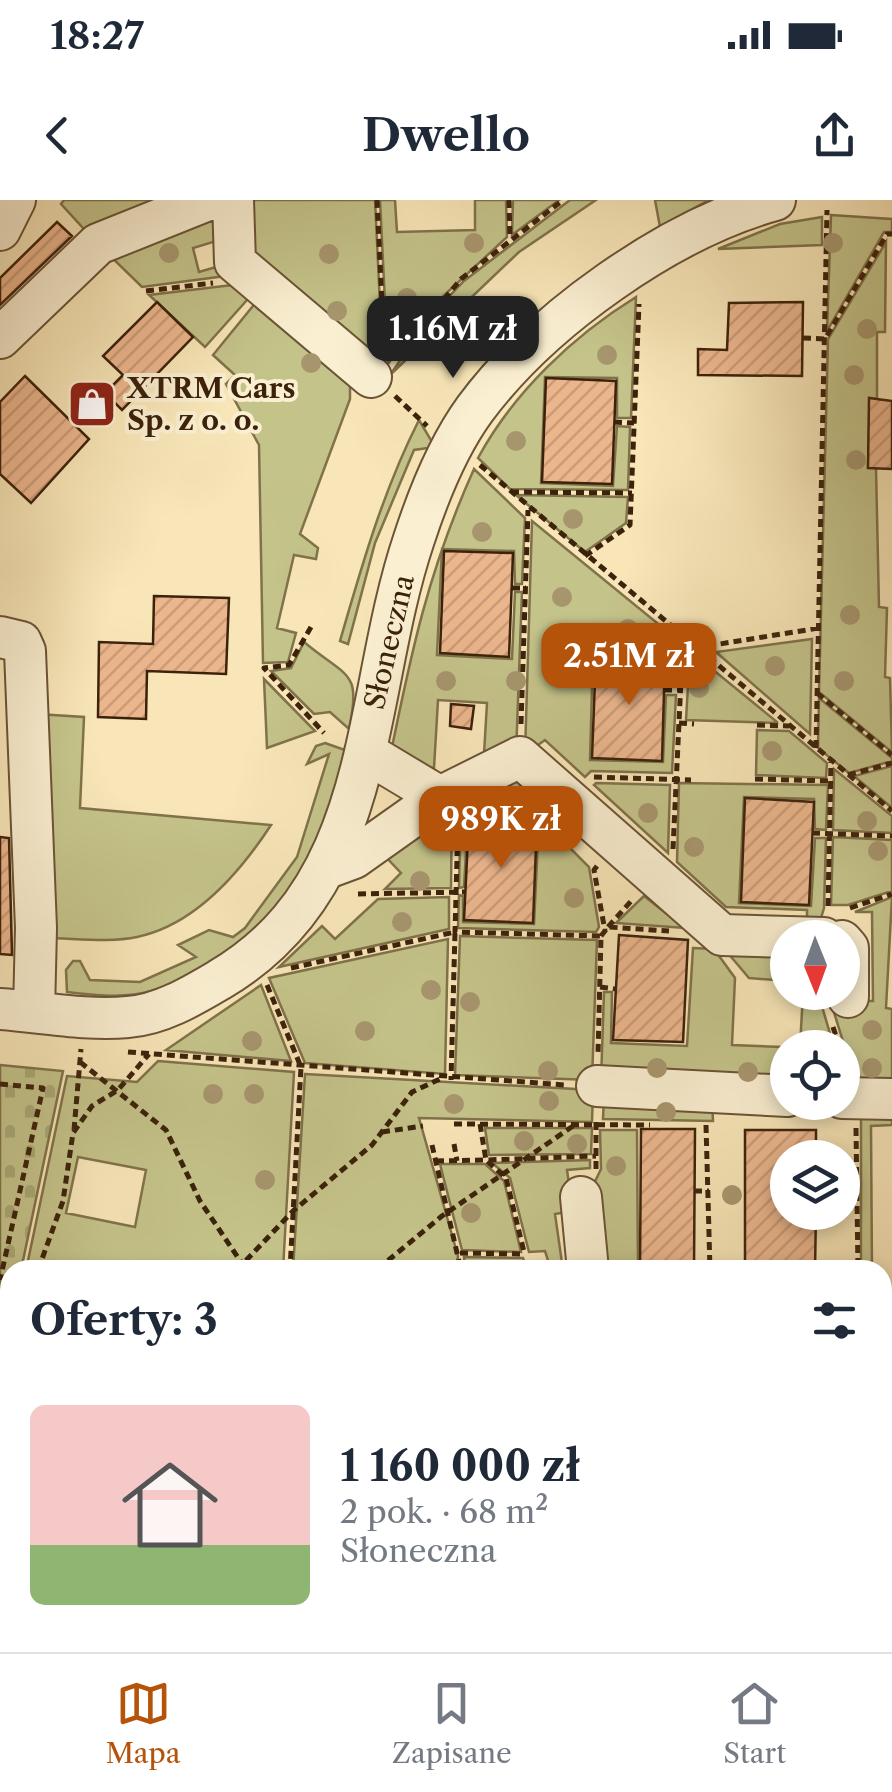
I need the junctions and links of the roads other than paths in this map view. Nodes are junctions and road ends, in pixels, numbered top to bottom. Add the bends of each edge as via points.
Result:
1 (15, 200) edge
2 (208, 200) edge
3 (233, 200) edge
4 (771, 200) edge
5 (0, 230) edge
6 (0, 338) edge
7 (371, 377) road end
8 (0, 637) edge
9 (14, 718) edge
10 (365, 752) junction
11 (449, 793) junction
12 (16, 798) edge
13 (340, 881) junction
14 (17, 883) edge
15 (770, 936) edge
16 (17, 1010) edge
17 (770, 1097) edge
18 (596, 1105) road end
19 (581, 1197) road end
20 (587, 1260) edge

1 - 5 street
2 - 6 street via 98,244
3 - 7 street via 232,256
4 - 10 street, Słoneczna via 692,234 607,284 536,344 474,411 414,539
8 - 9 street via 24,646
9 - 12 street
10 - 11 street
10 - 13 street, Słoneczna
11 - 13 street via 354,858
11 - 15 street via 520,757 722,934
12 - 14 street
13 - 16 street, Słoneczna via 232,973 185,1000 130,1018
14 - 16 street
17 - 18 street
19 - 20 street

